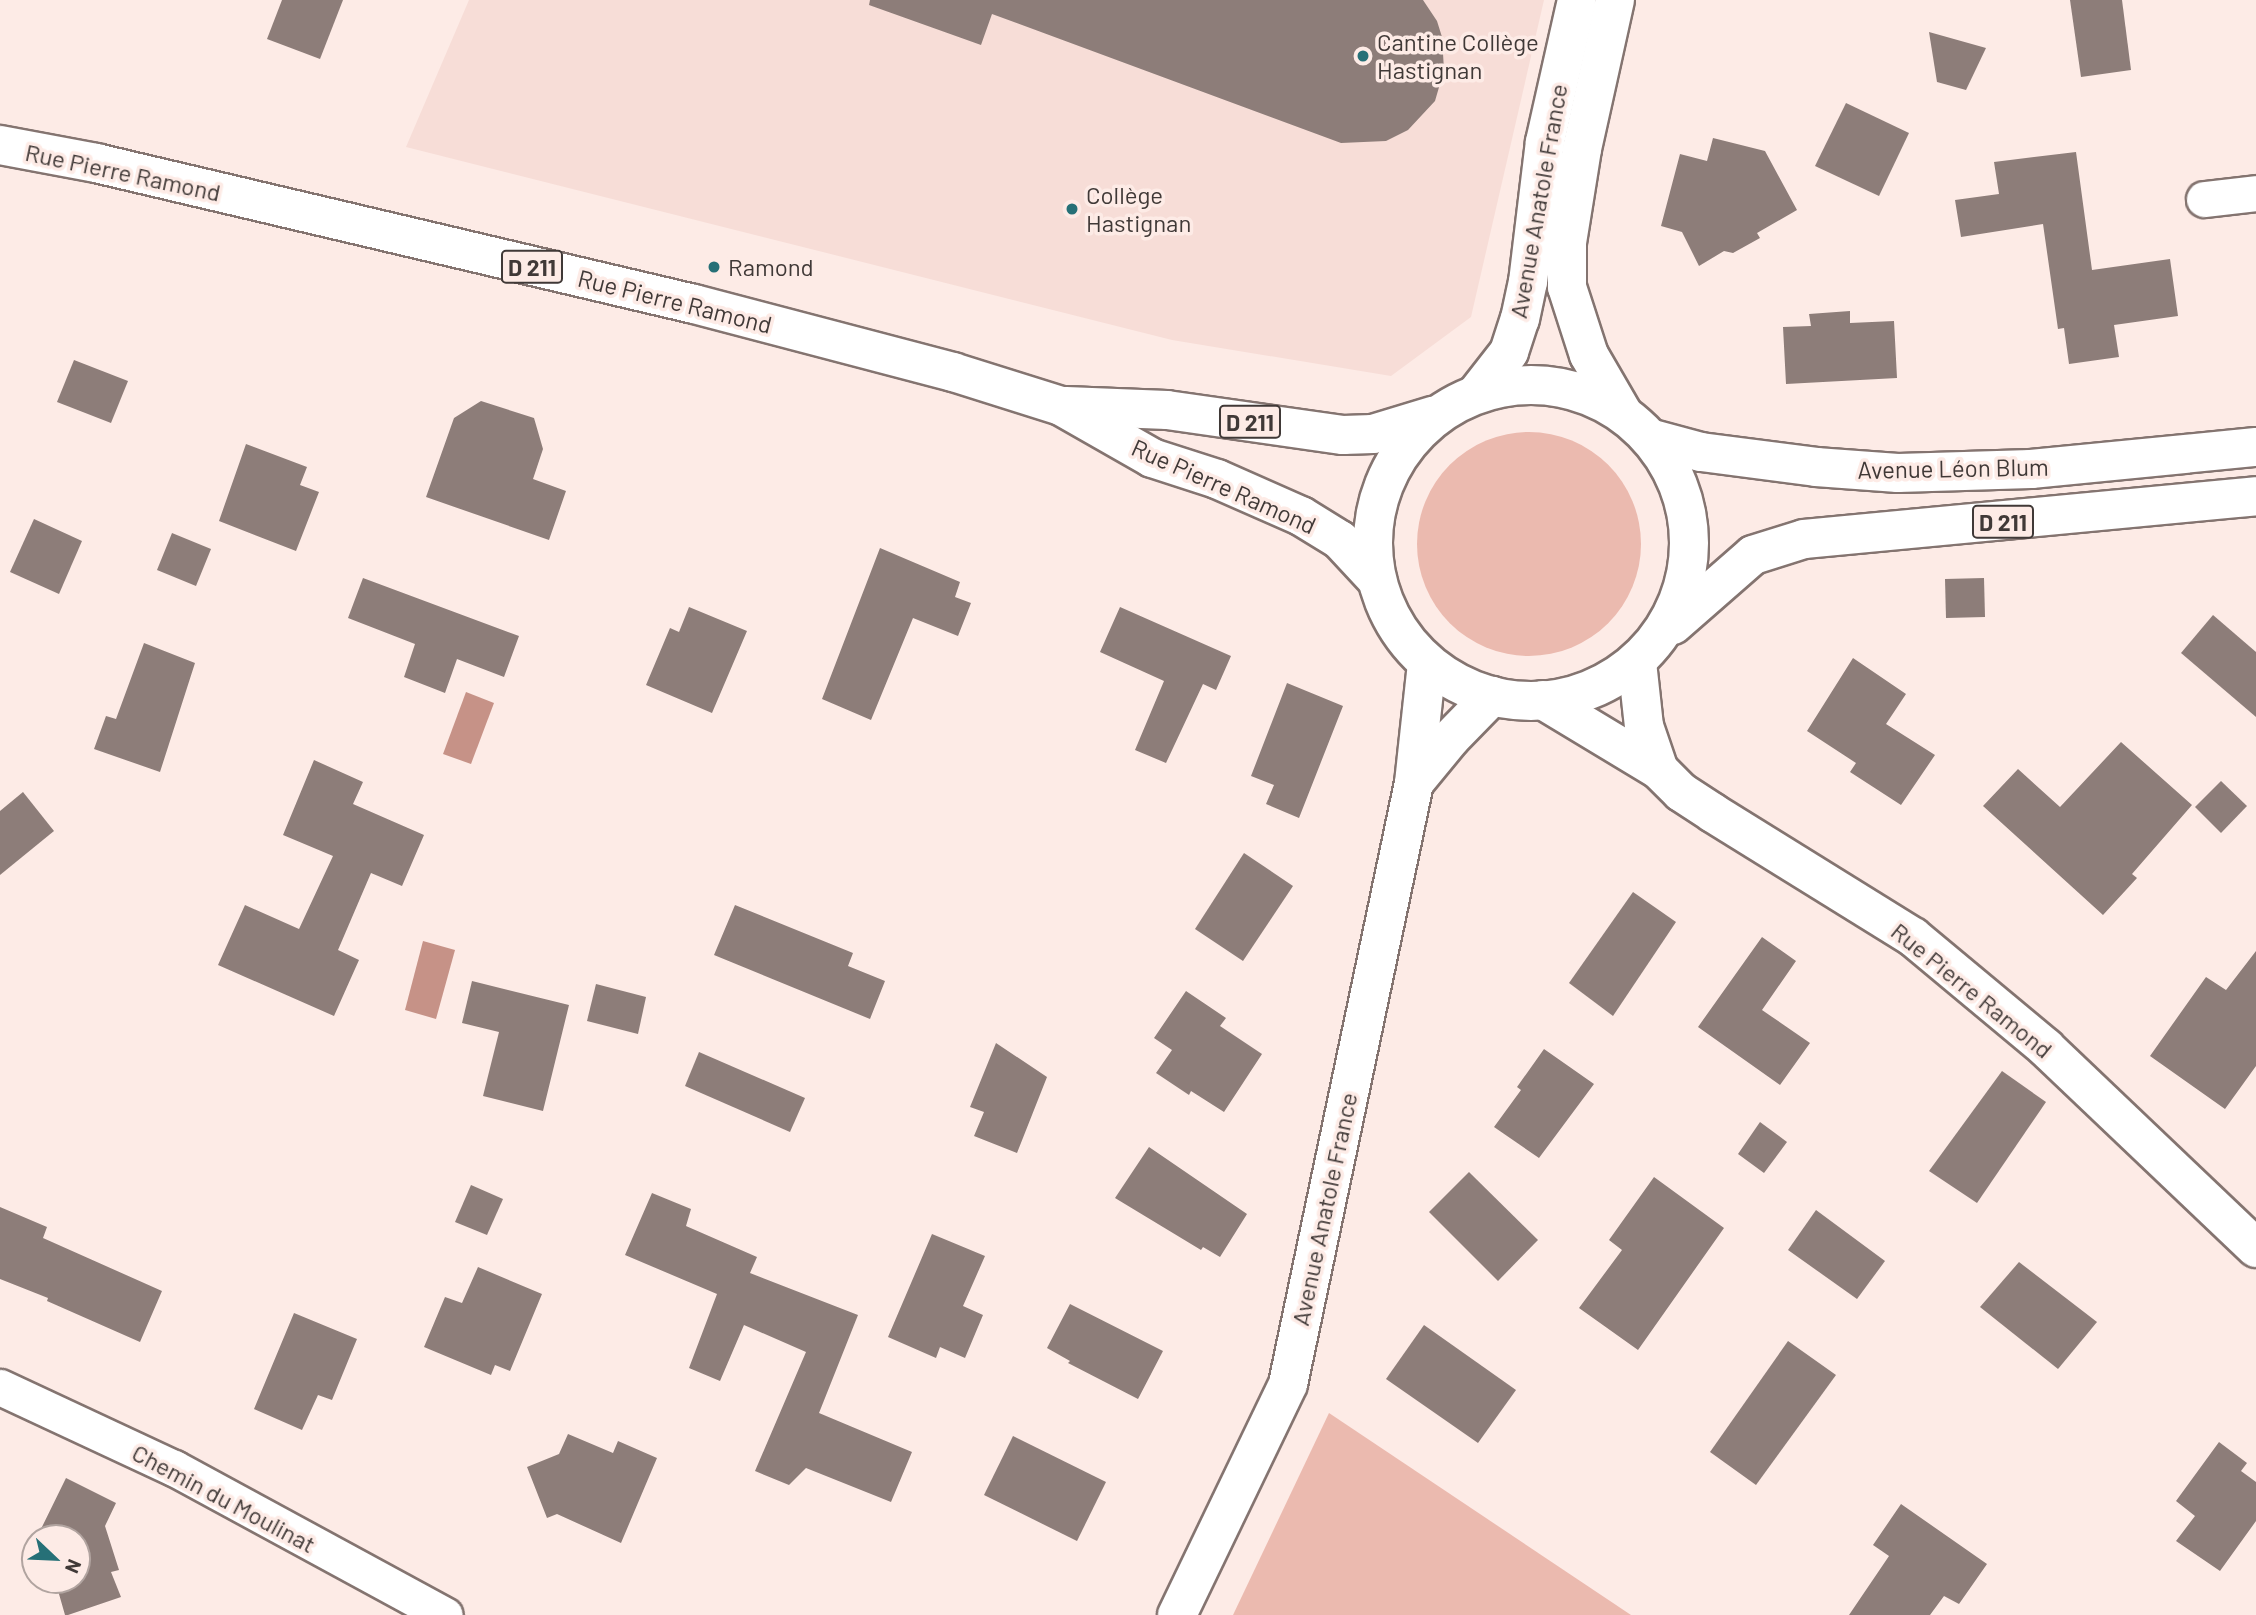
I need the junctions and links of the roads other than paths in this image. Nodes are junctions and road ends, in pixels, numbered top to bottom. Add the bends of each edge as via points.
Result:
1 (1577, 0) edge
2 (1615, 0) edge
3 (0, 145) edge
4 (2256, 193) edge
5 (2204, 200) dead end
6 (1477, 393) junction
7 (1061, 406) junction
8 (1622, 412) junction
9 (1436, 415) junction
10 (1653, 439) junction
11 (2256, 447) edge
12 (2256, 496) edge
13 (1377, 580) junction
14 (1662, 634) junction
15 (1637, 662) junction
16 (1427, 664) junction
17 (1492, 696) junction
18 (1543, 700) junction
19 (1659, 770) junction
20 (1414, 783) junction
21 (2251, 1233) edge
22 (0, 1387) edge
23 (445, 1615) edge
24 (1177, 1615) edge

1 - 6 main road, Avenue Anatole France via 1545,142 1520,319 1509,352
2 - 8 main road, Avenue Anatole France via 1581,149 1567,243 1567,287 1589,355
3 - 7 main road, Rue Pierre Ramond / D 211 via 109,166 694,304 953,372
4 - 5 street
6 - 8 main road via 1527,383 1577,390
6 - 9 main road
7 - 9 main road, Rue Pierre Ramond / D 211 via 1167,410 1343,435 1373,434
7 - 13 main road, Rue Pierre Ramond / D 211 via 1152,458 1217,479 1301,516 1340,540
8 - 10 main road
9 - 13 main road via 1404,447 1382,489 1373,534
10 - 11 main road, Avenue Léon Blum / D 211 via 1701,452 1898,473 2031,469
10 - 14 main road via 1679,484 1690,534 1685,586
12 - 14 main road, D 211 via 1804,539 1753,555
13 - 16 main road via 1401,635
14 - 15 main road
15 - 18 main road via 1600,689
15 - 19 main road, Rue Pierre Ramond via 1644,726
16 - 17 main road via 1460,685
16 - 20 main road, Avenue Anatole France
17 - 18 main road via 1508,701
17 - 20 main road, Avenue Anatole France
18 - 19 main road, Rue Pierre Ramond
19 - 21 main road, Rue Pierre Ramond via 1681,792 1913,937 2046,1048
20 - 24 main road, Avenue Anatole France via 1288,1384
22 - 23 street, Chemin du Moulinat via 174,1468

